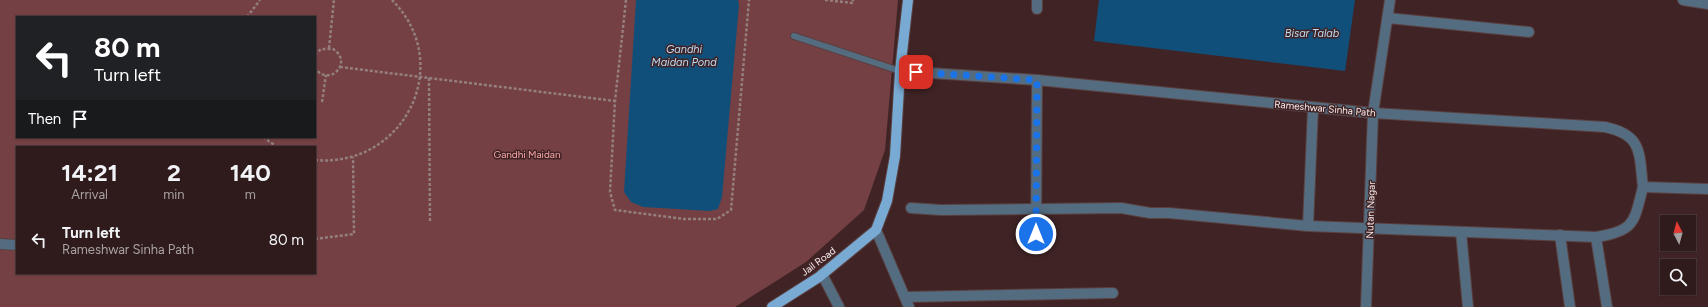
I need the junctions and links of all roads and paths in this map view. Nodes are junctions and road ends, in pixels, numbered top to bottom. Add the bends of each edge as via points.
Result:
1 (260, 0) edge
2 (334, 0) edge
3 (392, 0) edge
4 (626, 0) edge
5 (749, 0) edge
6 (825, 0) edge
7 (853, 0) edge
8 (908, 0) edge
9 (1390, 0) edge
10 (1683, 0) edge
11 (1708, 4) edge
12 (248, 16) edge
13 (1388, 18) junction
14 (1529, 32) dead end
15 (794, 36) dead end
16 (329, 48) junction
17 (316, 54) edge
18 (340, 67) junction
19 (316, 69) edge
20 (900, 71) junction
21 (326, 75) junction
22 (420, 77) junction
23 (429, 78) junction
24 (1037, 80) junction
25 (322, 102) dead end
26 (615, 102) junction
27 (1313, 108) junction
28 (1373, 113) junction
29 (264, 138) edge
30 (276, 146) edge
31 (353, 157) junction
32 (316, 160) edge
33 (1643, 187) junction
34 (1708, 189) edge
35 (911, 208) dead end
36 (1036, 209) junction
37 (430, 223) dead end
38 (1308, 226) junction
39 (1369, 229) junction
40 (876, 230) junction
41 (1461, 232) junction
42 (1036, 234) dead end
43 (1560, 235) junction
44 (1596, 237) junction
45 (316, 239) edge
46 (0, 244) edge
47 (16, 244) edge
48 (822, 274) junction
49 (1113, 293) dead end
50 (908, 302) edge
51 (772, 307) edge
52 (839, 307) edge
53 (1366, 307) edge
54 (1468, 307) edge
55 (1570, 307) edge
56 (1607, 307) edge

1 - 12 path
2 - 16 path
3 - 22 path via 401,9 413,30 420,53
4 - 26 path
5 - 26 path via 731,210 717,219 684,219 615,210 610,192
6 - 7 path via 853,3
8 - 20 main road
9 - 13 street, Nutan Nagar
10 - 11 street
13 - 14 street
13 - 28 street, Nutan Nagar
15 - 20 lane
16 - 17 path via 321,49
16 - 18 path via 339,54
18 - 21 path via 334,74
18 - 22 path
19 - 21 path
20 - 24 street, Rameshwar Sinha Path
20 - 40 main road via 894,156 887,201
21 - 25 path
22 - 23 path
22 - 31 path via 409,112 399,127 380,144
23 - 26 path
23 - 37 path
24 - 27 street, Rameshwar Sinha Path
24 - 36 street
27 - 28 street, Rameshwar Sinha Path
27 - 38 street
28 - 33 street, Rameshwar Sinha Path via 1605,127 1619,130 1630,136 1639,150
28 - 39 street, Nutan Nagar
29 - 30 path
31 - 32 path via 329,161
31 - 45 path via 354,234
33 - 34 street
33 - 44 street via 1635,218 1628,227
35 - 36 street
36 - 38 street via 1121,208 1150,213
36 - 42 street
38 - 39 street
39 - 41 street
39 - 53 street, Nutan Nagar
40 - 48 main road, Jail Road
40 - 50 street
41 - 43 street
41 - 54 street
43 - 44 street
43 - 55 street
44 - 56 street
46 - 47 street
48 - 51 main road, Jail Road
48 - 52 street
49 - 50 street

